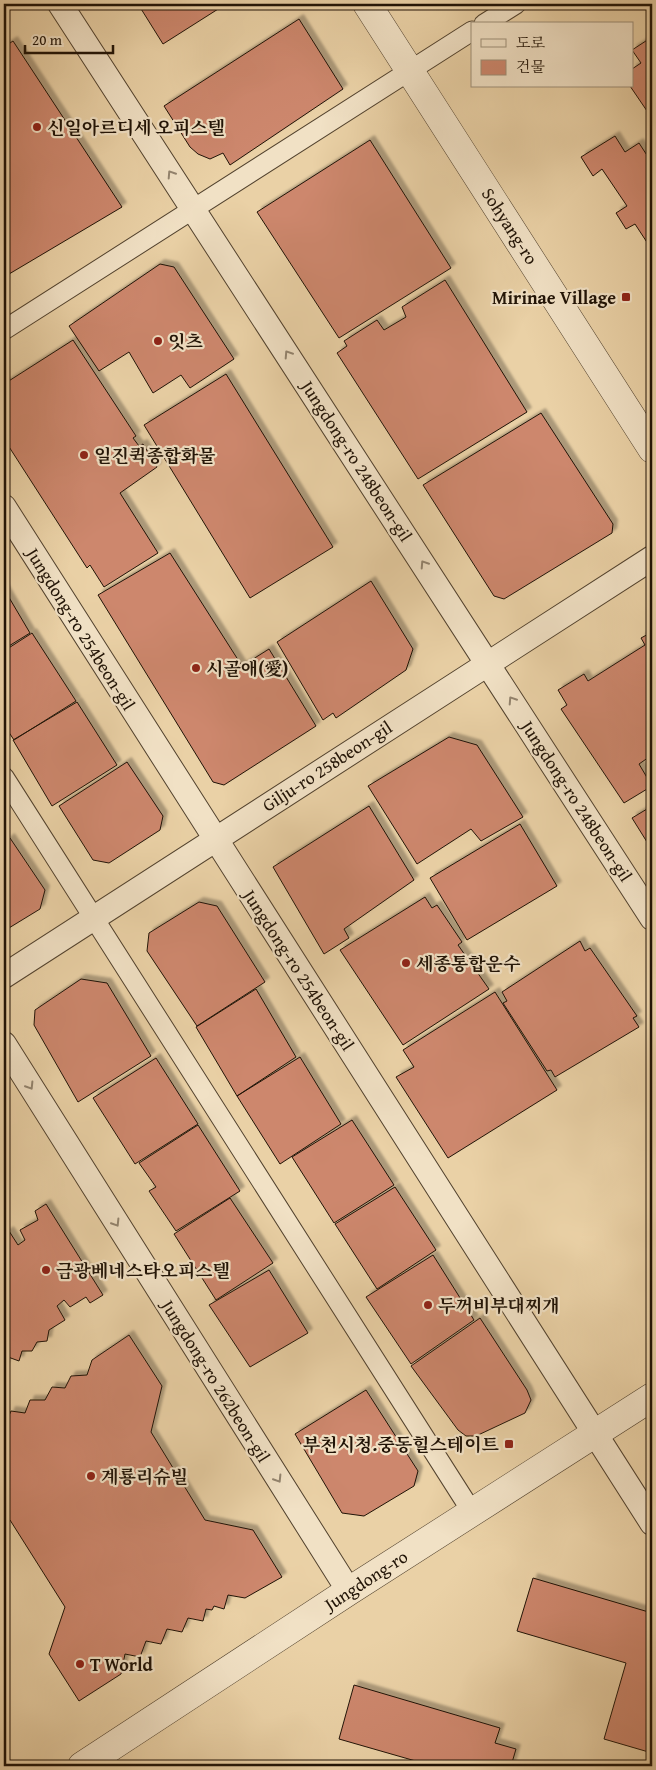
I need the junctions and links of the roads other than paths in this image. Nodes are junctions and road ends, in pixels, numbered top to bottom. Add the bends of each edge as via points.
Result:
1 (60, 4) edge
2 (367, 4) edge
3 (516, 4) edge
4 (487, 22) edge
5 (471, 32) edge
6 (410, 70) junction
7 (193, 208) junction
8 (4, 330) edge
9 (652, 449) edge
10 (4, 507) edge
11 (652, 558) edge
12 (488, 662) junction
13 (4, 777) edge
14 (215, 839) junction
15 (95, 918) junction
16 (652, 918) edge
17 (4, 976) edge
18 (4, 1044) edge
19 (652, 1397) edge
20 (595, 1434) junction
21 (472, 1512) junction
22 (652, 1523) edge
23 (349, 1591) junction
24 (82, 1766) edge

7 -> 1 street, Jungdong-ro 248beon-gil
2 - 6 street, Sohyang-ro
3 - 4 street
5 - 6 street
6 - 7 street
6 - 9 street, Sohyang-ro
7 - 8 street
12 -> 7 street, Jungdong-ro 248beon-gil
10 - 14 street, Jungdong-ro 254beon-gil
11 - 12 street, Gilju-ro 258beon-gil
12 - 14 street, Gilju-ro 258beon-gil
16 -> 12 street, Jungdong-ro 248beon-gil
13 - 15 street
14 - 15 street, Gilju-ro 258beon-gil
14 - 20 street, Jungdong-ro 254beon-gil
15 - 17 street, Gilju-ro 258beon-gil
15 - 21 street
18 -> 23 street, Jungdong-ro 262beon-gil
19 - 20 street, Jungdong-ro
20 - 21 street, Jungdong-ro
20 - 22 street, Jungdong-ro 254beon-gil
21 - 23 street, Jungdong-ro
23 - 24 street, Jungdong-ro

